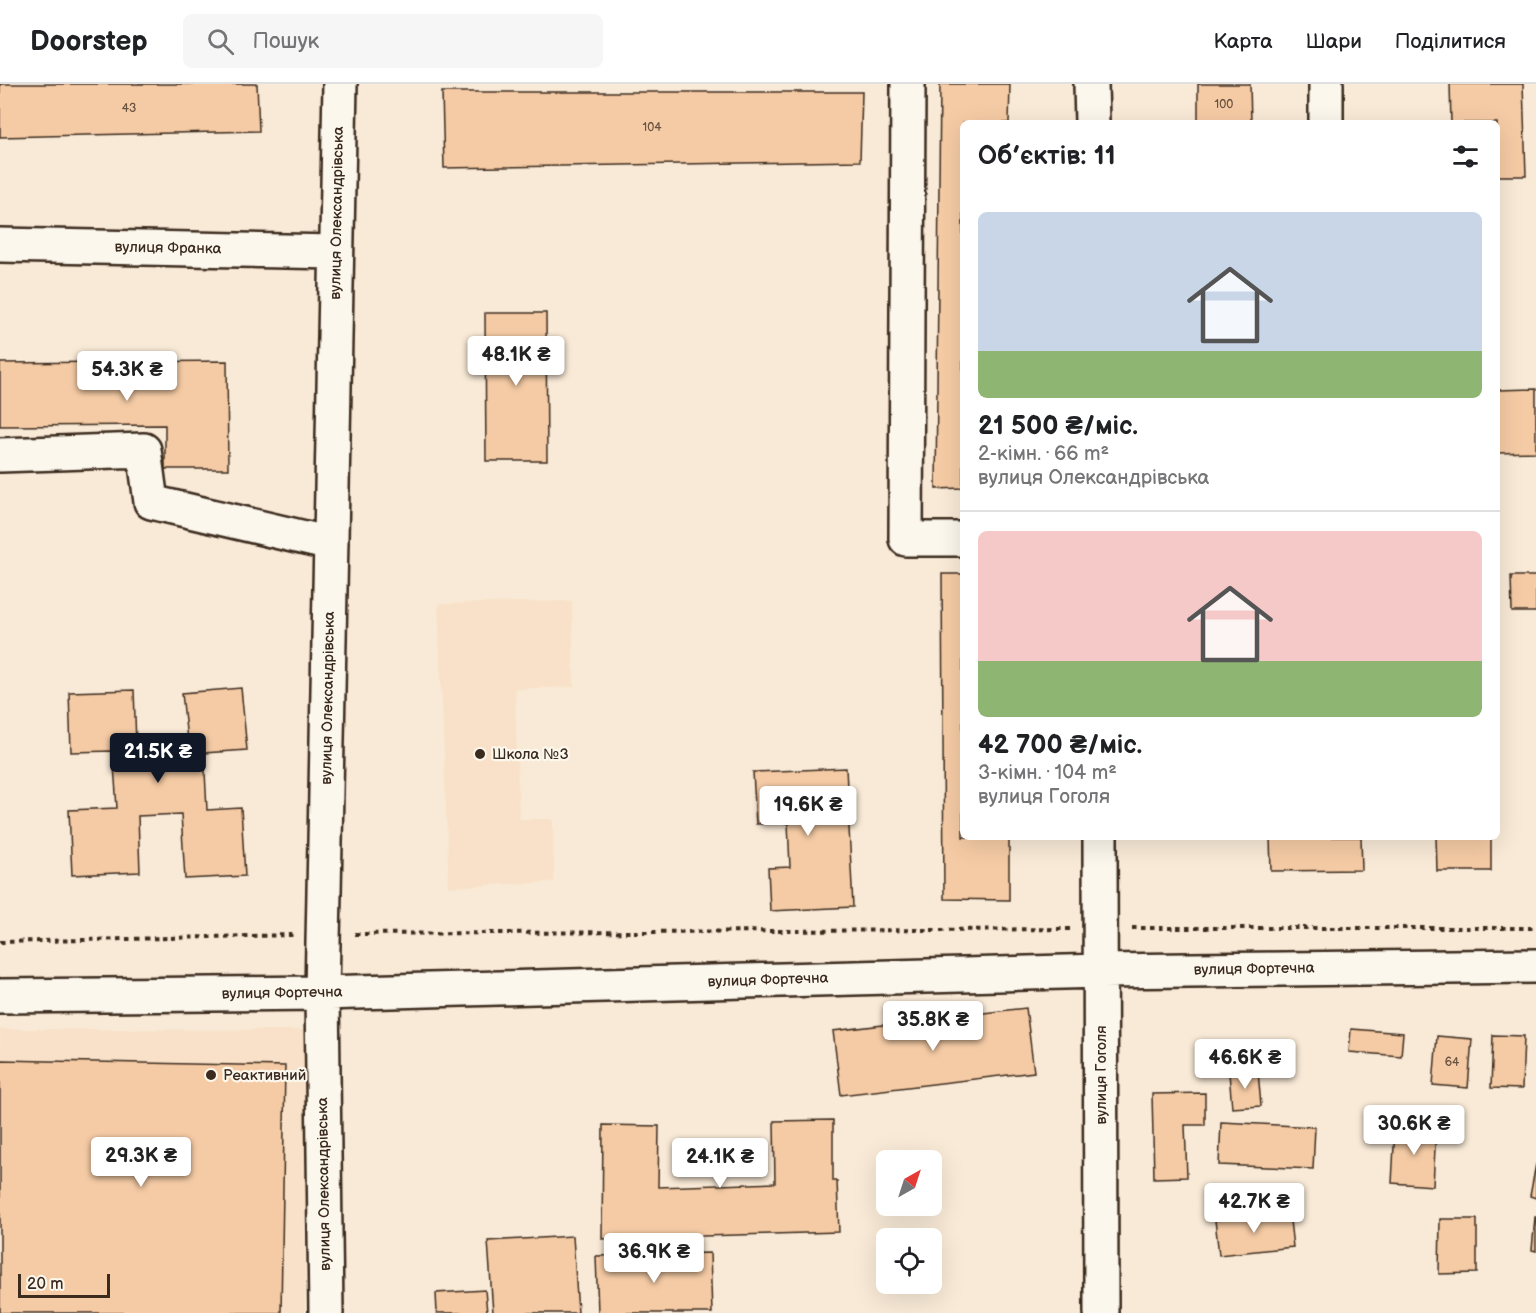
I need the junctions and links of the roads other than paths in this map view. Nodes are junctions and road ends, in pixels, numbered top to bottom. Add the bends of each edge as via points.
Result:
1 (340, 84) edge
2 (908, 84) edge
3 (1091, 84) edge
4 (1326, 84) edge
5 (1092, 120) edge
6 (1326, 120) edge
7 (0, 244) edge
8 (336, 252) junction
9 (0, 455) edge
10 (960, 539) edge
11 (331, 544) junction
12 (1100, 840) edge
13 (1536, 966) edge
14 (1101, 971) junction
15 (322, 993) junction
16 (0, 996) edge
17 (326, 1313) edge
18 (1101, 1313) edge

1 - 8 street, вулиця Олександрівська
2 - 10 street via 906,539
3 - 5 street
4 - 6 street
7 - 8 street, вулиця Франка
8 - 11 street, вулиця Олександрівська
9 - 11 street via 144,450 151,502
11 - 15 street, вулиця Олександрівська
12 - 14 street, вулиця Гоголя
13 - 14 street, вулиця Фортечна
14 - 15 street, вулиця Фортечна
14 - 18 street, вулиця Гоголя
15 - 16 street, вулиця Фортечна
15 - 17 street, вулиця Олександрівська

